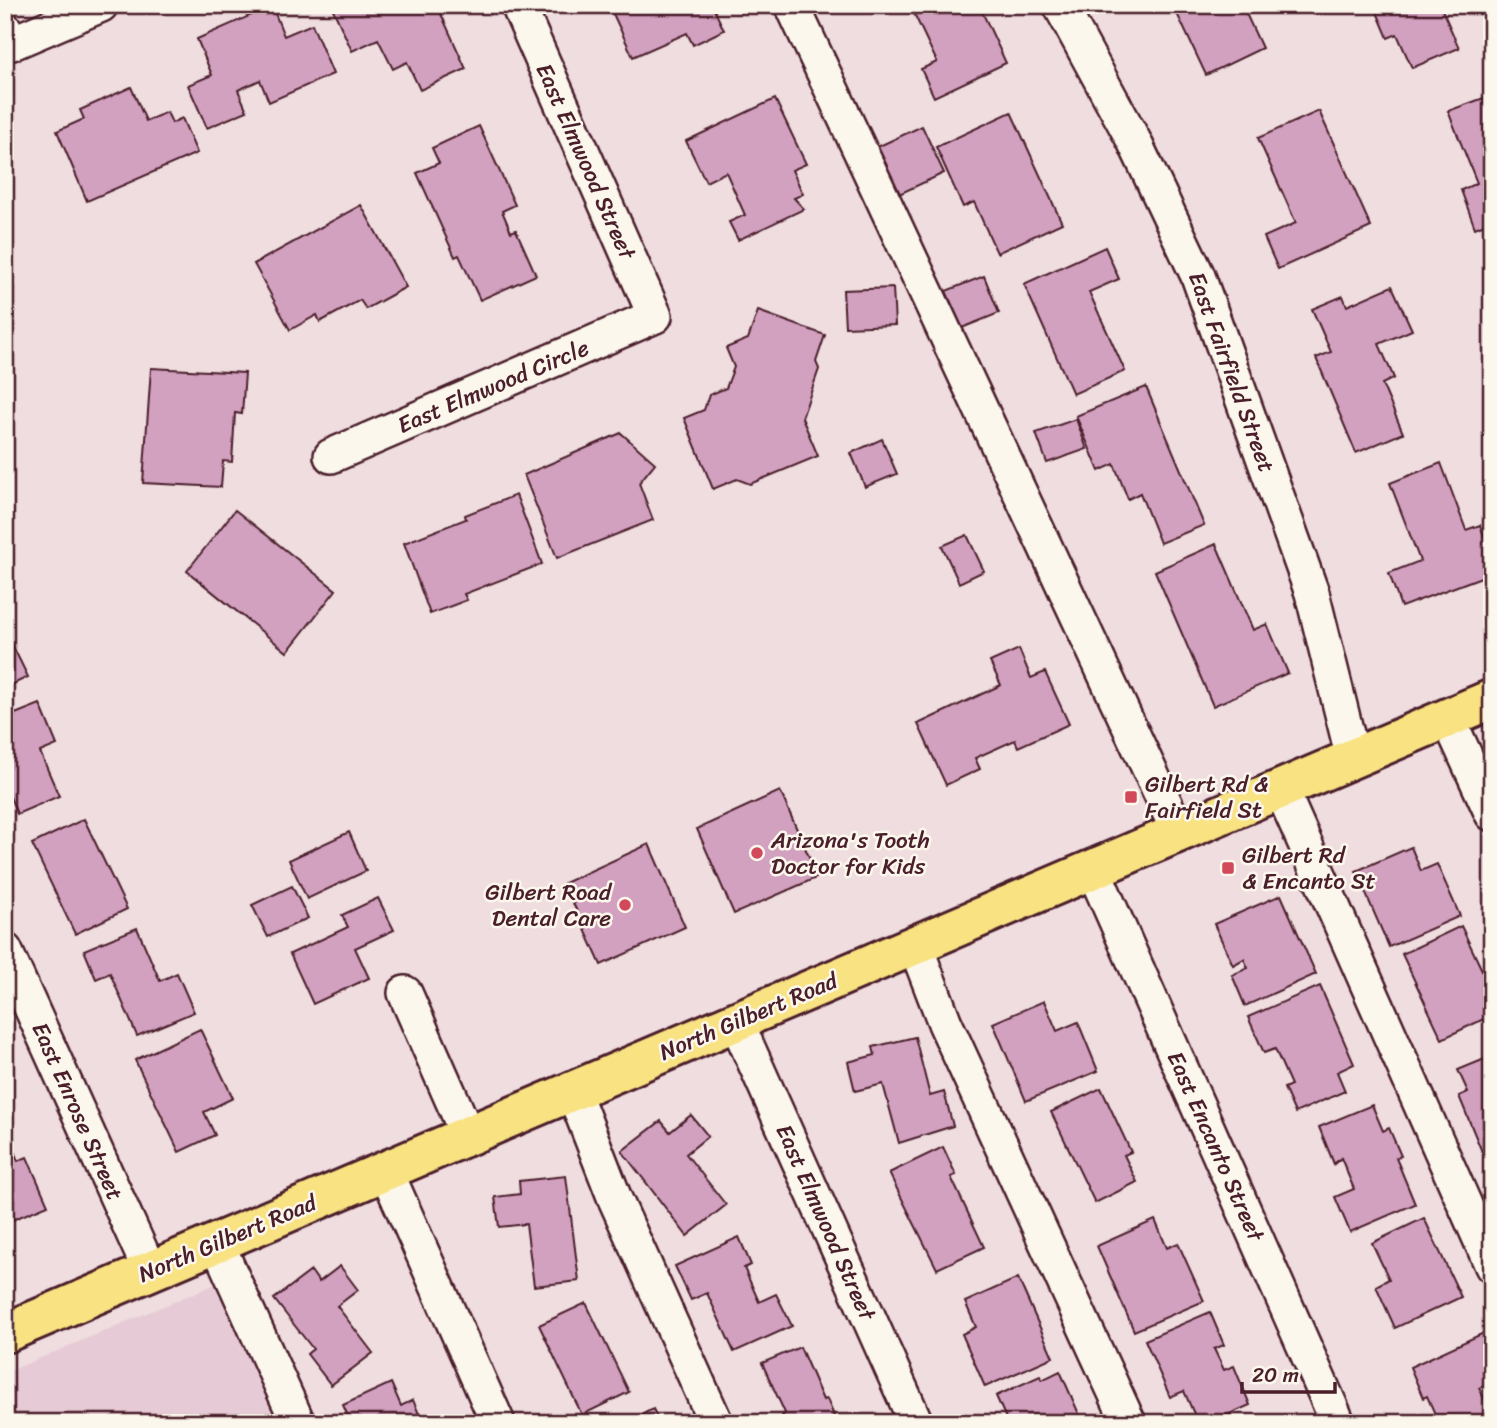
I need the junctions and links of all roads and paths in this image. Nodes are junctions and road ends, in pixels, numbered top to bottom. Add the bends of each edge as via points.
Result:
1 (101, 5) edge
2 (518, 5) edge
3 (792, 5) edge
4 (1060, 5) edge
5 (9, 36) edge
6 (655, 316) joint
7 (331, 456) dead end
8 (1492, 699) edge
9 (1448, 718) junction
10 (1353, 758) junction
11 (1281, 789) junction
12 (1492, 814) edge
13 (1179, 833) junction
14 (1093, 869) junction
15 (915, 945) junction
16 (5, 950) edge
17 (405, 993) dead end
18 (736, 1021) junction
19 (573, 1090) junction
20 (468, 1136) junction
21 (386, 1171) junction
22 (217, 1243) junction
23 (1492, 1266) edge
24 (150, 1271) junction
25 (5, 1333) edge
26 (298, 1423) edge
27 (498, 1423) edge
28 (716, 1423) edge
29 (916, 1423) edge
30 (1129, 1423) edge
31 (1338, 1423) edge

1 - 5 street
2 - 6 street, East Elmwood Street
3 - 13 street
4 - 10 street, East Fairfield Street via 1198,276 1312,593
6 - 7 street, East Elmwood Circle
8 - 9 main road, North Gilbert Road
9 - 10 main road, North Gilbert Road
9 - 12 street
10 - 11 main road, North Gilbert Road
11 - 13 main road, North Gilbert Road
11 - 23 street
13 - 14 main road, North Gilbert Road
14 - 15 main road, North Gilbert Road
14 - 31 street, East Encanto Street
15 - 18 main road, North Gilbert Road
15 - 30 street via 946,1023
16 - 24 street, East Enrose Street
17 - 20 street
18 - 19 main road, North Gilbert Road
18 - 29 street, East Elmwood Street
19 - 20 main road, North Gilbert Road
19 - 28 street via 615,1199
20 - 21 main road, North Gilbert Road
21 - 22 main road, North Gilbert Road
21 - 27 street
22 - 24 main road, North Gilbert Road
22 - 26 street
24 - 25 main road, North Gilbert Road

